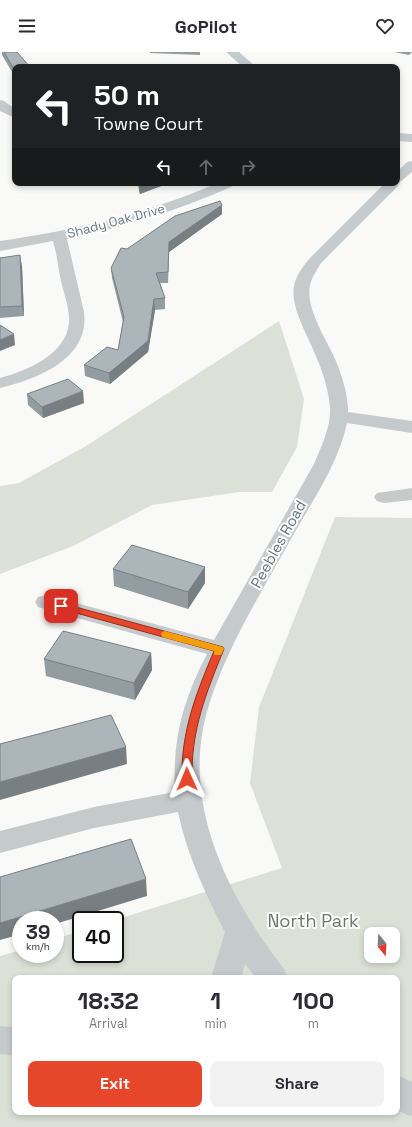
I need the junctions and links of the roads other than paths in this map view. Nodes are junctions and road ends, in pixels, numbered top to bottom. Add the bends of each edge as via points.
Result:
1 (232, 52) edge
2 (246, 64) edge
3 (0, 104) edge
4 (12, 112) edge
5 (400, 137) edge
6 (412, 138) edge
7 (412, 165) edge
8 (400, 176) edge
9 (221, 186) edge
10 (390, 186) edge
11 (60, 236) junction
12 (0, 246) edge
13 (0, 383) edge
14 (339, 416) junction
15 (412, 427) edge
16 (412, 494) edge
17 (384, 496) dead end
18 (46, 602) dead end
19 (219, 649) junction
20 (189, 800) junction
21 (0, 842) edge
22 (240, 931) junction
23 (227, 975) edge
24 (271, 975) edge
25 (0, 1040) edge
26 (12, 1041) edge

1 - 2 street
3 - 4 street
5 - 6 street
7 - 8 street
9 - 11 street, Shady Oak Drive via 189,200 133,218
10 - 14 street, Peebles Road via 316,260 302,286 303,306 333,380
11 - 12 street, Shady Oak Drive
11 - 13 street via 76,316 76,332 66,349 48,364 19,378
14 - 15 street
14 - 19 street, Peebles Road via 324,464
16 - 17 street
18 - 19 street
19 - 20 street, Peebles Road via 204,685 189,736
20 - 21 street via 96,816
20 - 22 street, Peebles Road via 197,838 222,898
22 - 23 street
22 - 24 street, Peebles Road
25 - 26 street

